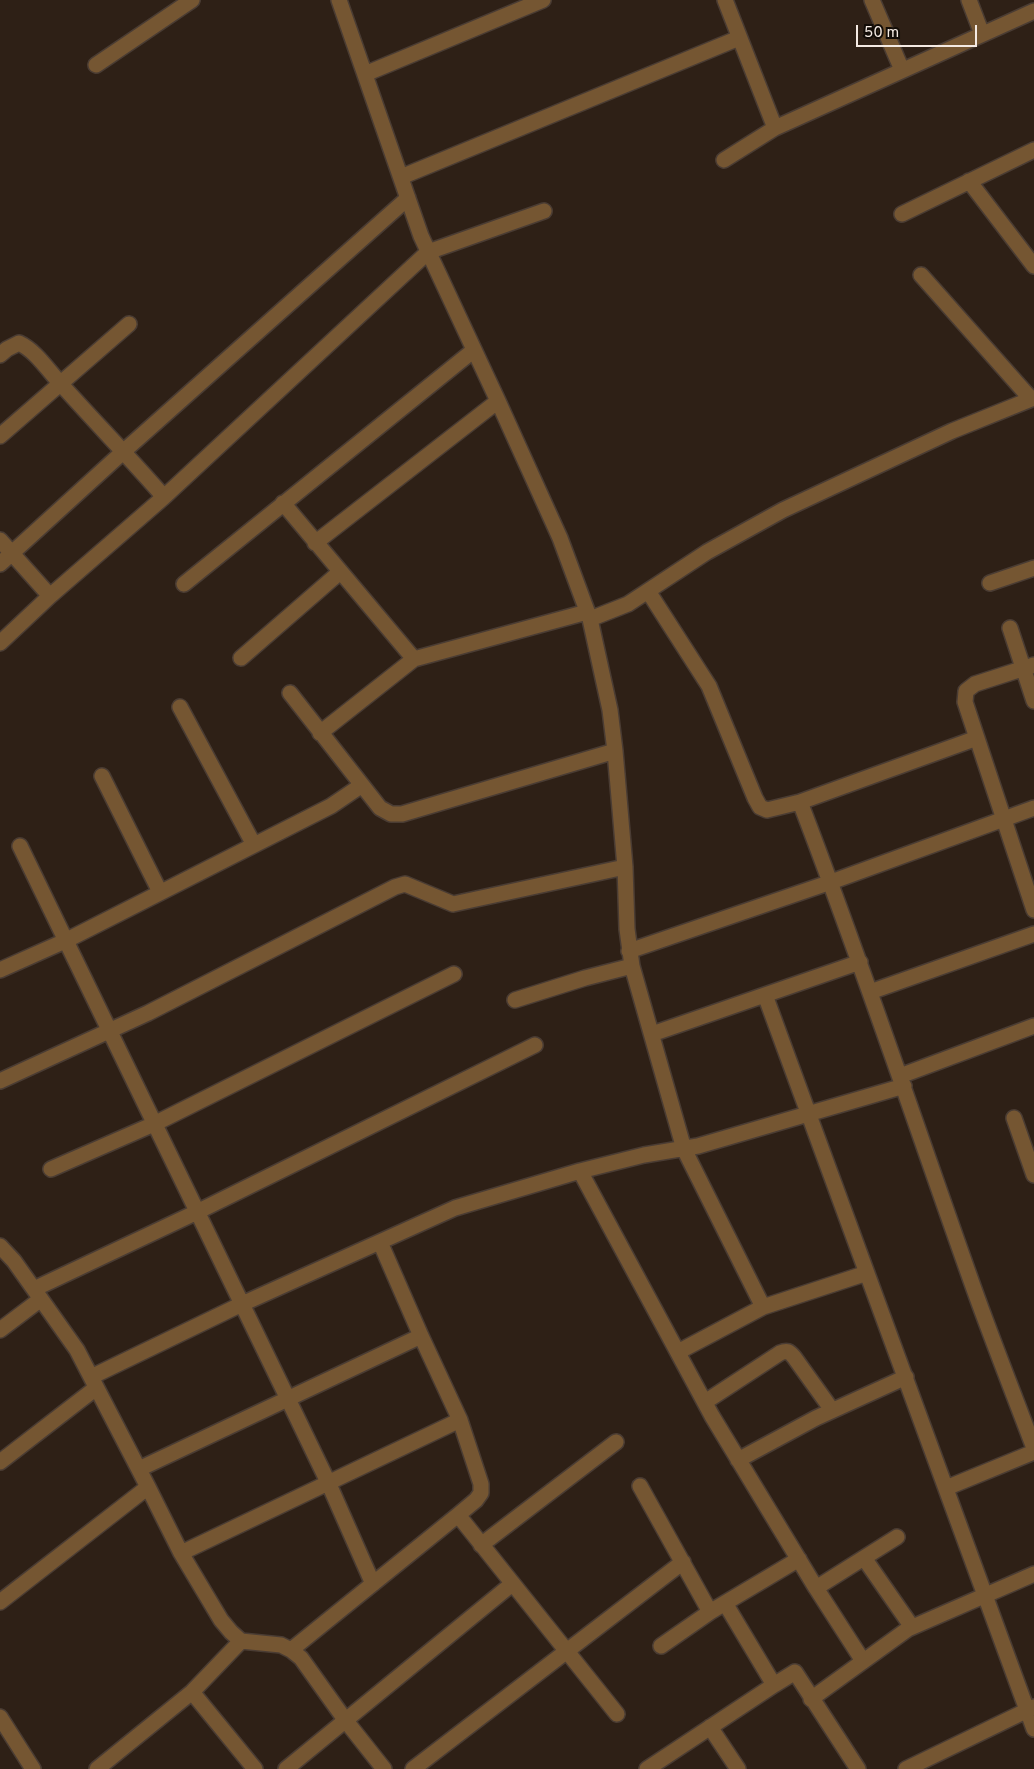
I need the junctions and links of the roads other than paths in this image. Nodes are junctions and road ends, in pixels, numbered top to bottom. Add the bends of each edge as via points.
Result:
1 (190, 0) edge
2 (339, 0) edge
3 (543, 0) edge
4 (725, 0) edge
5 (872, 0) edge
6 (970, 0) edge
7 (1034, 11) edge
8 (982, 34) junction
9 (739, 38) junction
10 (96, 65) dead end
11 (902, 70) junction
12 (365, 74) junction
13 (775, 128) junction
14 (1034, 150) edge
15 (724, 160) dead end
16 (401, 177) junction
17 (969, 181) junction
18 (408, 198) junction
19 (544, 211) dead end
20 (902, 214) dead end
21 (428, 252) junction
22 (1034, 266) edge
23 (921, 275) dead end
24 (129, 324) dead end
25 (474, 350) junction
26 (0, 355) edge
27 (60, 383) junction
28 (1032, 399) edge
29 (498, 401) junction
30 (0, 436) edge
31 (124, 451) junction
32 (164, 497) junction
33 (283, 503) junction
34 (0, 540) edge
35 (315, 543) junction
36 (12, 554) junction
37 (0, 564) edge
38 (1034, 568) edge
39 (340, 572) junction
40 (990, 583) dead end
41 (184, 584) dead end
42 (648, 591) junction
43 (50, 596) junction
44 (589, 615) junction
45 (1010, 628) dead end
46 (0, 642) edge
47 (241, 658) dead end
48 (414, 659) junction
49 (1029, 667) edge
50 (290, 693) dead end
51 (1034, 701) edge
52 (180, 707) dead end
53 (320, 734) junction
54 (977, 738) junction
55 (615, 751) junction
56 (102, 776) dead end
57 (362, 785) junction
58 (800, 802) junction
59 (1034, 808) edge
60 (1004, 819) junction
61 (254, 845) junction
62 (20, 846) dead end
63 (625, 867) junction
64 (831, 882) junction
65 (160, 892) junction
66 (1034, 910) edge
67 (1034, 934) edge
68 (65, 941) junction
69 (630, 958) junction
70 (860, 962) junction
71 (0, 970) edge
72 (454, 974) dead end
73 (870, 992) junction
74 (765, 995) junction
75 (515, 1000) dead end
76 (1034, 1026) edge
77 (109, 1031) junction
78 (652, 1034) junction
79 (535, 1045) dead end
80 (0, 1081) edge
81 (902, 1081) junction
82 (809, 1114) junction
83 (1014, 1118) dead end
84 (154, 1124) junction
85 (684, 1149) junction
86 (51, 1169) dead end
87 (580, 1171) junction
88 (1034, 1175) edge
89 (197, 1212) junction
90 (380, 1242) junction
91 (0, 1246) edge
92 (868, 1273) junction
93 (37, 1294) junction
94 (242, 1304) junction
95 (763, 1307) junction
96 (0, 1330) edge
97 (421, 1336) junction
98 (678, 1352) junction
99 (906, 1377) junction
100 (94, 1383) junction
101 (288, 1399) junction
102 (705, 1402) junction
103 (832, 1410) junction
104 (460, 1420) junction
105 (616, 1442) dead end
106 (1034, 1448) edge
107 (1034, 1452) edge
108 (738, 1460) junction
109 (0, 1462) edge
110 (139, 1469) junction
111 (328, 1482) junction
112 (640, 1486) dead end
113 (148, 1487) junction
114 (946, 1488) junction
115 (458, 1515) junction
116 (896, 1537) dead end
117 (481, 1545) junction
118 (181, 1553) junction
119 (864, 1558) junction
120 (798, 1559) junction
121 (683, 1562) junction
122 (1034, 1574) edge
123 (373, 1584) junction
124 (512, 1584) junction
125 (816, 1588) junction
126 (985, 1594) junction
127 (0, 1602) edge
128 (725, 1603) junction
129 (710, 1612) junction
130 (912, 1627) junction
131 (242, 1641) junction
132 (661, 1646) dead end
133 (291, 1650) junction
134 (566, 1650) junction
135 (863, 1661) junction
136 (774, 1685) junction
137 (192, 1692) junction
138 (811, 1699) junction
139 (1030, 1708) edge
140 (617, 1714) dead end
141 (0, 1717) edge
142 (346, 1721) junction
143 (710, 1727) junction
144 (1034, 1729) edge
145 (656, 1767) edge
146 (33, 1769) edge
147 (97, 1769) edge
148 (255, 1769) edge
149 (286, 1769) edge
150 (384, 1769) edge
151 (413, 1769) edge
152 (738, 1769) edge
153 (858, 1769) edge
154 (906, 1769) edge

1 - 10 street
2 - 12 street
3 - 12 street
4 - 9 street
5 - 11 street
6 - 8 street
7 - 8 street
8 - 11 street
9 - 13 street
9 - 16 street
11 - 13 street
12 - 16 street
13 - 15 street
14 - 17 street
16 - 18 street
17 - 20 street
17 - 22 street
18 - 21 street
18 - 31 street
19 - 21 street
21 - 25 street
21 - 32 street
23 - 28 street
24 - 27 street
25 - 29 street
25 - 33 street
26 - 27 street via 19,343 29,348
27 - 30 street
27 - 31 street
28 - 42 street via 952,431 783,510 707,552
29 - 35 street
29 - 44 street via 560,538
31 - 32 street
31 - 36 street
32 - 43 street
33 - 35 street
33 - 41 street
34 - 36 street
35 - 39 street
36 - 37 street
36 - 43 street
38 - 40 street
39 - 47 street
39 - 48 street
42 - 44 street via 628,604
42 - 58 street via 709,686 760,807 767,810
43 - 46 street
44 - 48 street
44 - 55 street via 610,710
45 - 49 street
48 - 53 street
49 - 51 street
49 - 54 street via 975,684 966,691 965,702
50 - 53 street
52 - 61 street
53 - 57 street
54 - 58 street
54 - 60 street
55 - 57 street via 402,814 391,814 380,808
55 - 63 street
56 - 65 street
57 - 61 street via 331,806
58 - 64 street
59 - 60 street
60 - 64 street
60 - 66 street
61 - 65 street
62 - 68 street
63 - 69 street
63 - 77 street via 453,904 405,884 395,887
64 - 69 street
64 - 70 street
65 - 68 street
67 - 73 street
68 - 71 street
68 - 77 street
69 - 75 street via 585,978
69 - 78 street
70 - 73 street
70 - 74 street
72 - 84 street
73 - 81 street
74 - 78 street
74 - 82 street
76 - 81 street
77 - 80 street
77 - 84 street
78 - 85 street
79 - 89 street
81 - 82 street
81 - 106 street via 974,1291
82 - 85 street
82 - 92 street
83 - 88 street
84 - 86 street
84 - 89 street
85 - 87 street
85 - 95 street
87 - 90 street via 455,1208
87 - 98 street
89 - 93 street
89 - 94 street
90 - 94 street
90 - 97 street
91 - 93 street
92 - 95 street
92 - 99 street
93 - 96 street
93 - 100 street via 77,1350
94 - 100 street
94 - 101 street
95 - 98 street
97 - 101 street
97 - 104 street
98 - 102 street
99 - 103 street
99 - 114 street
100 - 109 street
100 - 110 street
101 - 110 street
101 - 111 street
102 - 103 street via 785,1351 794,1357
102 - 108 street
103 - 108 street
104 - 111 street
104 - 115 street via 481,1493
105 - 117 street
107 - 114 street
108 - 120 street
110 - 113 street
111 - 118 street
111 - 123 street
112 - 121 street
113 - 118 street
113 - 127 street
114 - 126 street
115 - 117 street
115 - 123 street
116 - 119 street
117 - 124 street
118 - 131 street via 221,1620
119 - 125 street
119 - 130 street
120 - 125 street
120 - 128 street
121 - 129 street
121 - 134 street
122 - 126 street
123 - 133 street
124 - 134 street
124 - 142 street
125 - 135 street
126 - 130 street
126 - 139 street
128 - 129 street
128 - 136 street
129 - 132 street
130 - 135 street
131 - 133 street via 281,1645
131 - 137 street
133 - 142 street via 301,1658
134 - 140 street
134 - 151 street
135 - 138 street
136 - 138 street via 795,1672
136 - 143 street
137 - 147 street
137 - 148 street
138 - 153 street
139 - 144 street
139 - 154 street
141 - 146 street
142 - 149 street
142 - 150 street
143 - 145 street
143 - 152 street

